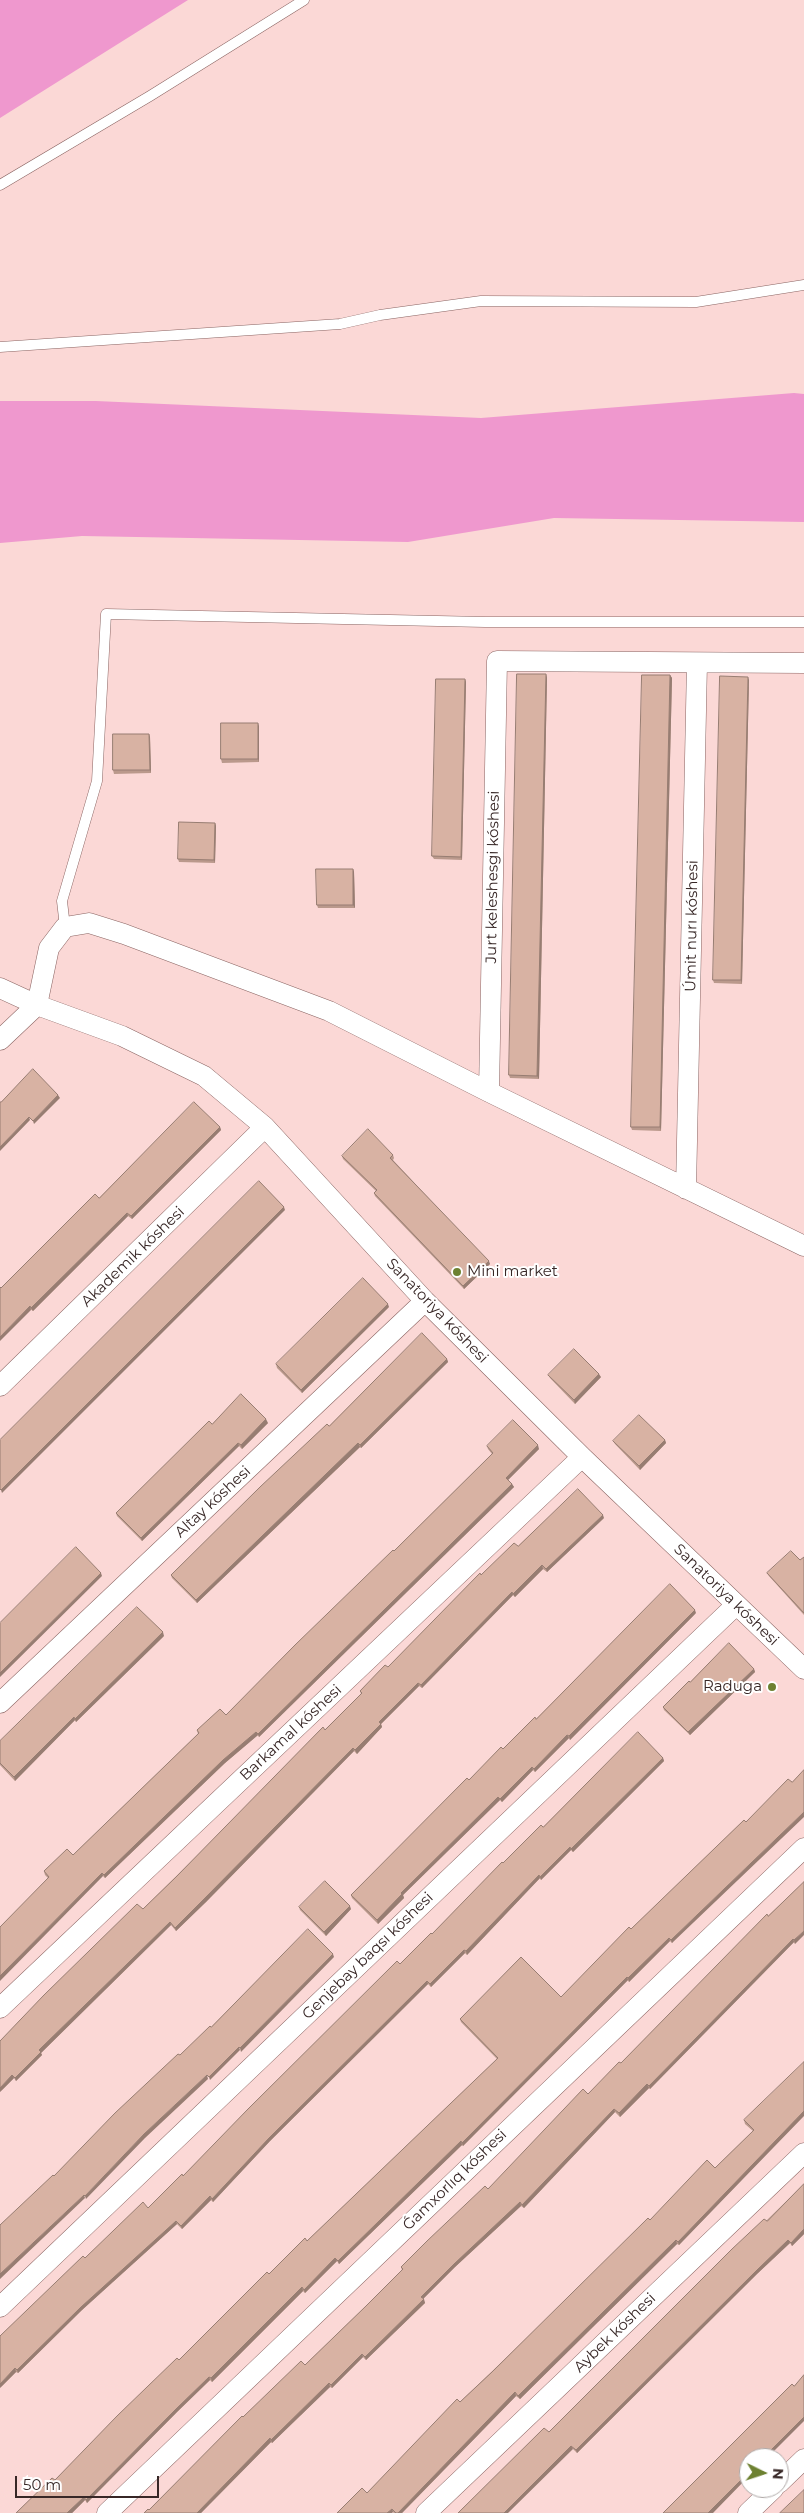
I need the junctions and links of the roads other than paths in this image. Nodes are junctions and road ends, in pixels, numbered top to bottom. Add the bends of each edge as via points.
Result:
1 (304, 0) edge
2 (0, 185) edge
3 (804, 285) edge
4 (0, 347) edge
5 (804, 622) edge
6 (697, 663) junction
7 (804, 663) edge
8 (65, 927) junction
9 (0, 988) edge
10 (37, 1005) junction
11 (0, 1040) edge
12 (489, 1092) junction
13 (265, 1127) junction
14 (686, 1189) junction
15 (804, 1246) edge
16 (425, 1301) junction
17 (0, 1386) edge
18 (582, 1457) junction
19 (736, 1605) junction
20 (804, 1669) edge
21 (0, 1702) edge
22 (804, 1848) edge
23 (0, 2008) edge
24 (804, 2152) edge
25 (0, 2307) edge
26 (804, 2459) edge
27 (789, 2473) edge
28 (764, 2498) edge
29 (107, 2513) edge
30 (426, 2513) edge
31 (748, 2513) edge

1 - 2 lane
3 - 4 lane via 696,302 481,300 340,324
5 - 8 lane via 486,622 106,614 97,781 62,901
6 - 7 street
6 - 12 street, Jurt keleshesgi kóshesi via 497,661
6 - 14 street, Úmit nurı kóshesi
8 - 10 street via 49,948
8 - 12 street via 89,923 330,1011
9 - 10 street, Sanatoriya kóshesi
10 - 11 street
10 - 13 street, Sanatoriya kóshesi via 122,1036 204,1076
12 - 14 street
13 - 16 street, Sanatoriya kóshesi
13 - 17 street, Akademik kóshesi
14 - 15 street
16 - 18 street, Sanatoriya kóshesi
16 - 21 street, Altay kóshesi
18 - 19 street, Sanatoriya kóshesi
18 - 23 street, Barkamal kóshesi
19 - 20 street, Sanatoriya kóshesi
19 - 25 street, Genjebay baqsı kóshesi
22 - 29 street, Ǵamxorlıq kóshesi
24 - 30 street, Aybek kóshesi
26 - 27 street
28 - 31 street

